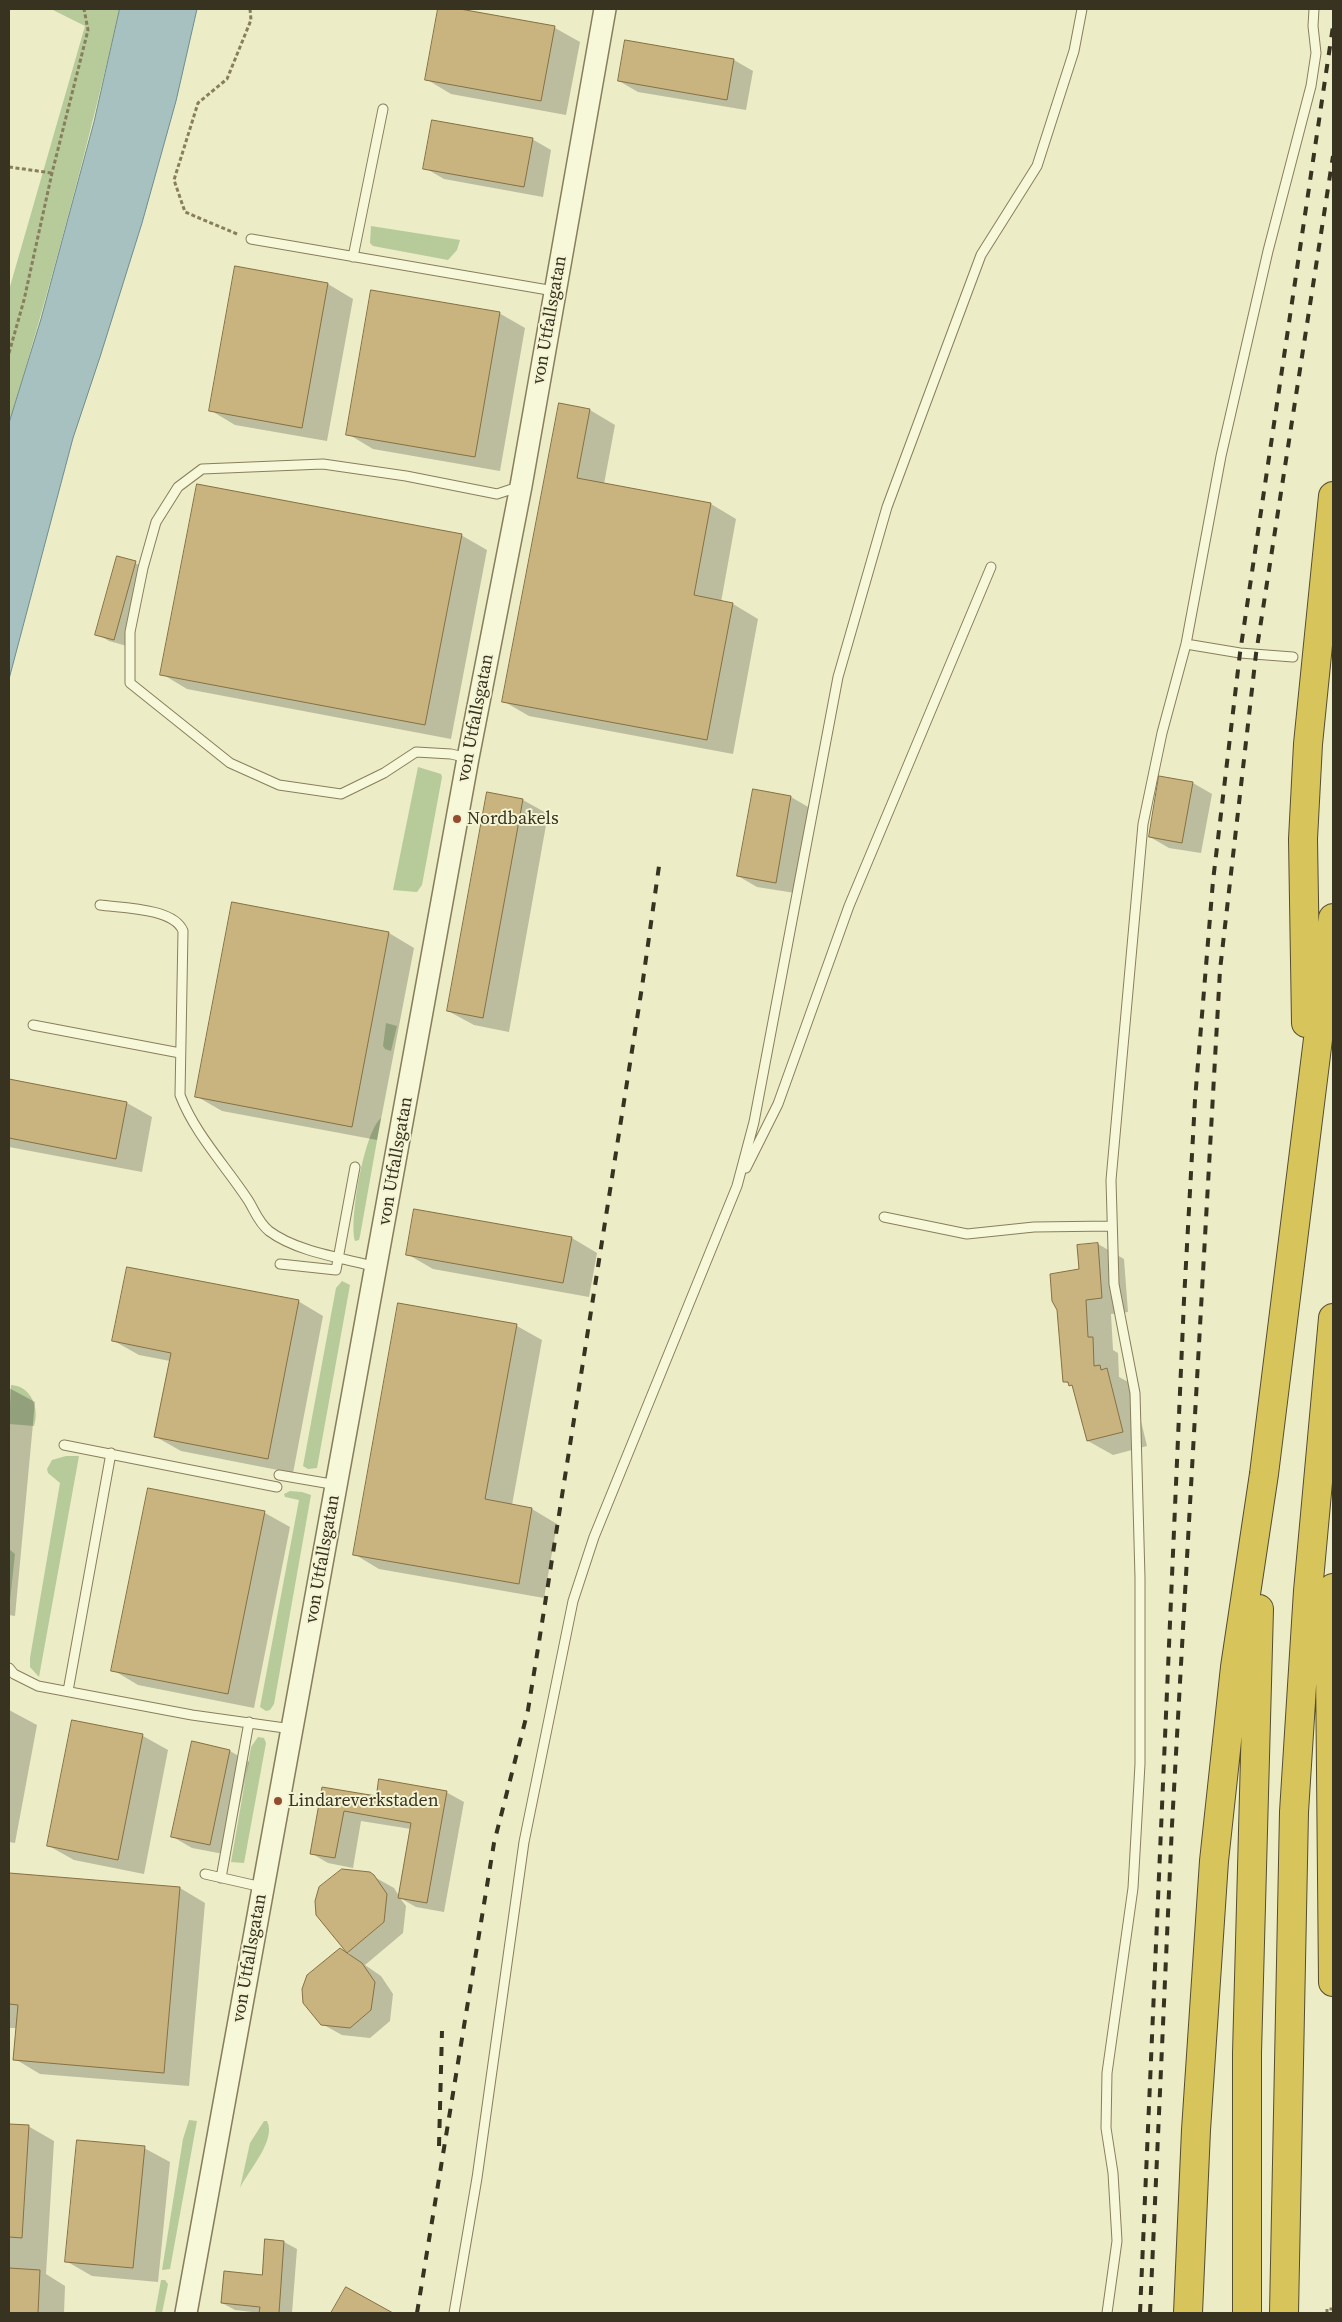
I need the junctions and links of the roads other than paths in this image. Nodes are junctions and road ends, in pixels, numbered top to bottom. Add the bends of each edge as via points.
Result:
1 (605, 9) edge
2 (1082, 9) edge
3 (1314, 9) edge
4 (383, 109) dead end
5 (251, 239) road end
6 (353, 257) junction
7 (554, 292) junction
8 (521, 486) junction
9 (1333, 496) edge
10 (991, 568) dead end
11 (1186, 644) junction
12 (1293, 657) dead end
13 (468, 758) junction
14 (100, 905) dead end
15 (1333, 918) edge
16 (33, 1025) dead end
17 (180, 1053) junction
18 (1307, 1123) junction
19 (355, 1167) dead end
20 (737, 1186) junction
21 (884, 1217) dead end
22 (1112, 1226) junction
23 (338, 1258) junction
24 (280, 1264) dead end
25 (377, 1268) junction
26 (1333, 1318) edge
27 (1329, 1359) junction
28 (1333, 1420) edge
29 (64, 1445) dead end
30 (111, 1453) junction
31 (278, 1475) dead end
32 (337, 1486) junction
33 (277, 1487) dead end
34 (1262, 1495) junction
35 (1333, 1588) edge
36 (11, 1673) edge
37 (68, 1691) junction
38 (249, 1722) junction
39 (292, 1729) junction
40 (205, 1874) dead end
41 (221, 1878) junction
42 (262, 1887) junction
43 (1333, 1982) edge
44 (186, 2313) edge
45 (454, 2313) edge
46 (1107, 2313) edge
47 (1188, 2313) edge
48 (1247, 2313) edge
49 (1284, 2313) edge

1 - 7 street, von Utfallsgatan
2 - 20 lane via 1074,51 1037,166 980,255 884,516 838,677 754,1122
3 - 11 lane via 1316,53 1311,86 1268,251 1221,456
4 - 6 lane
5 - 6 lane
6 - 7 lane
7 - 8 street, von Utfallsgatan
8 - 13 street, von Utfallsgatan
8 - 13 lane via 497,494 323,464 202,469 178,487 156,522 142,568 132,623 130,683 230,763 279,785 341,794 384,773 416,752
9 - 18 highway via 1308,744 1303,839
10 - 20 lane via 849,906 778,1104
11 - 12 lane
11 - 22 lane via 1162,733 1143,824 1111,1180
13 - 25 street, von Utfallsgatan
14 - 17 lane via 165,915 180,925 183,931
15 - 18 highway
16 - 17 lane
17 - 23 lane via 180,1096 187,1115 249,1202 259,1222 282,1238
18 - 34 highway
19 - 23 lane
20 - 45 lane via 594,1537 564,1636 523,1852 474,2197
21 - 22 lane via 967,1234 1034,1227
22 - 46 lane via 1114,1284 1135,1393 1140,1578 1140,1764 1133,1888 1108,2074 1106,2128 1113,2173 1117,2241
23 - 24 lane via 336,1270
23 - 25 lane
25 - 32 street, von Utfallsgatan
26 - 27 highway
27 - 28 highway
27 - 49 highway via 1308,1591 1294,1812
29 - 30 lane
30 - 33 lane
30 - 37 lane
31 - 32 lane
32 - 39 street, von Utfallsgatan
34 - 47 highway via 1235,1667 1214,1861 1196,2130
34 - 48 highway via 1247,2053
35 - 43 highway via 1330,1666
36 - 37 lane via 38,1686
37 - 38 lane via 192,1715
38 - 39 lane
38 - 41 lane
39 - 42 street, von Utfallsgatan
40 - 41 lane
41 - 42 lane
42 - 44 street, von Utfallsgatan

